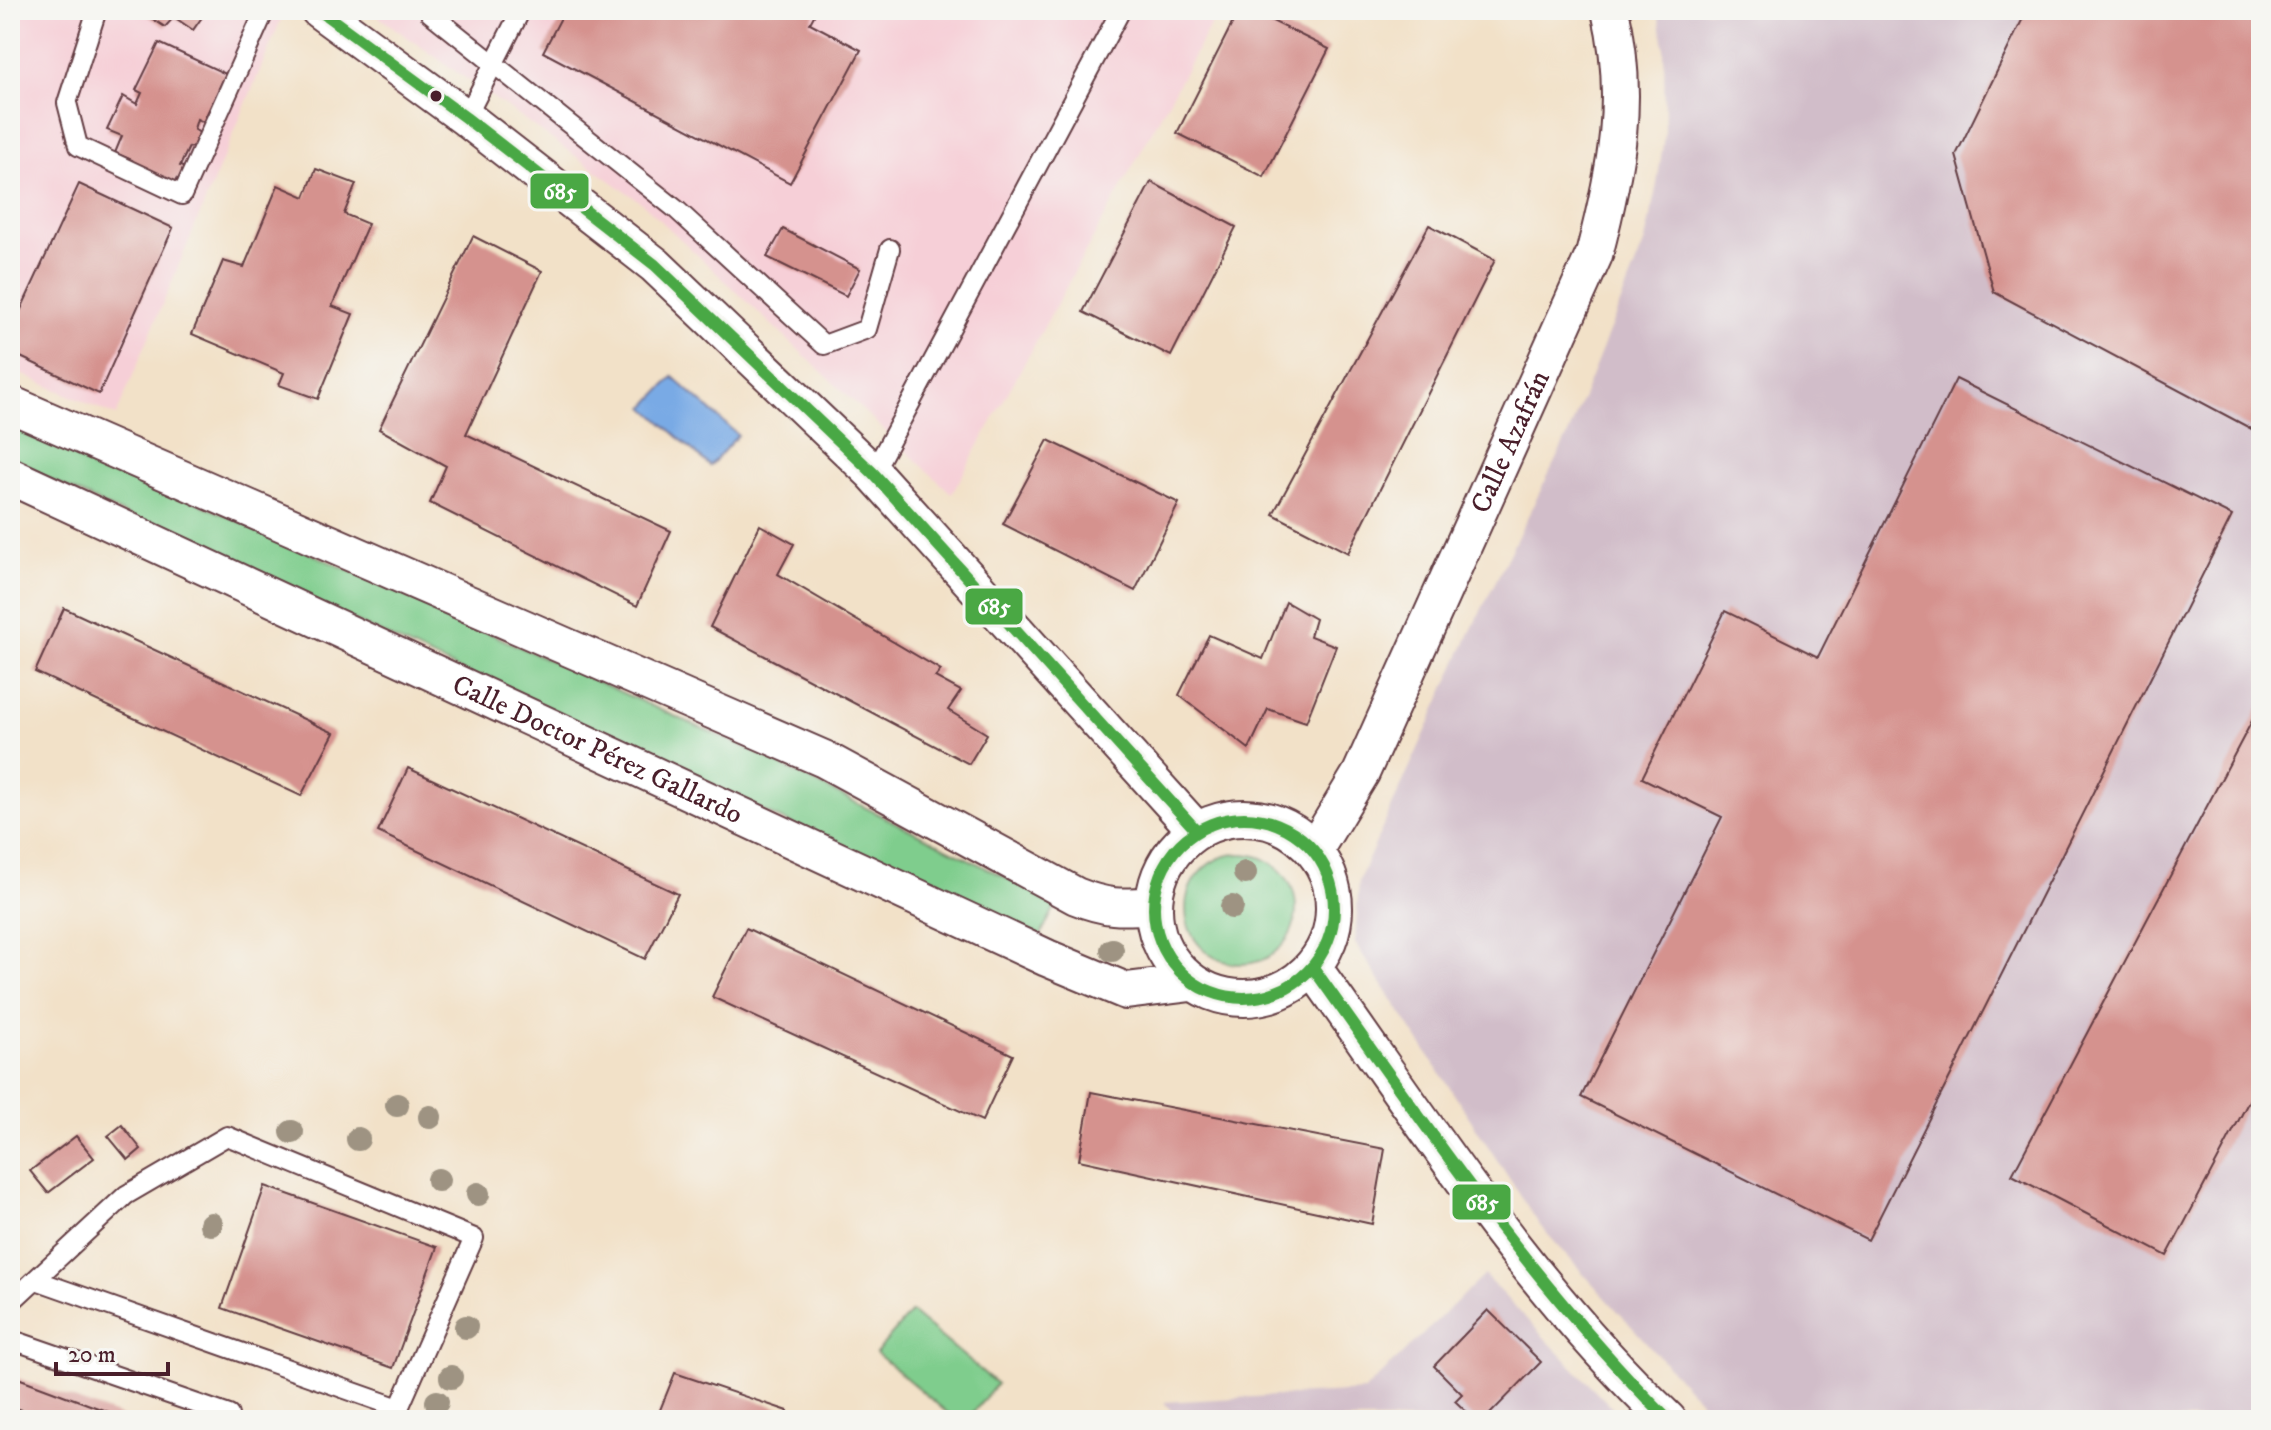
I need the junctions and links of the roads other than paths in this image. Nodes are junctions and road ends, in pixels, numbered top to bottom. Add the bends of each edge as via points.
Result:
1 (97, 10) edge
2 (265, 10) edge
3 (319, 10) edge
4 (432, 10) edge
5 (521, 10) edge
6 (1121, 10) edge
7 (1610, 10) edge
8 (494, 62) junction
9 (466, 118) junction
10 (890, 249) dead end
11 (10, 404) edge
12 (873, 473) junction
13 (10, 476) edge
14 (1196, 830) junction
15 (1315, 849) junction
16 (1152, 905) junction
17 (1314, 969) junction
18 (1191, 983) junction
19 (36, 1280) junction
20 (10, 1303) edge
21 (10, 1339) edge
22 (227, 1420) edge
23 (1668, 1420) edge

1 - 2 lane via 67,103 78,146 182,195
3 - 9 street
4 - 8 lane
5 - 8 lane
6 - 12 lane
7 - 15 street, Calle Azafrán via 1622,106 1613,180 1594,255 1361,773
8 - 9 lane
8 - 10 lane via 677,210 824,345 867,329
9 - 12 street via 655,265
11 - 16 street via 824,759 1076,896 1109,907
12 - 14 street
13 - 18 street, Calle Doctor Pérez Gallardo via 1047,958 1126,991
14 - 15 street via 1238,817 1280,823
14 - 16 street via 1165,862
15 - 17 street via 1334,888 1334,930
16 - 18 street via 1161,949
17 - 18 street via 1277,994 1232,1000
17 - 23 street via 1516,1252 1625,1379
19 - 19 lane via 126,1195 227,1136 474,1238 399,1408
19 - 20 lane
21 - 22 lane via 229,1415

